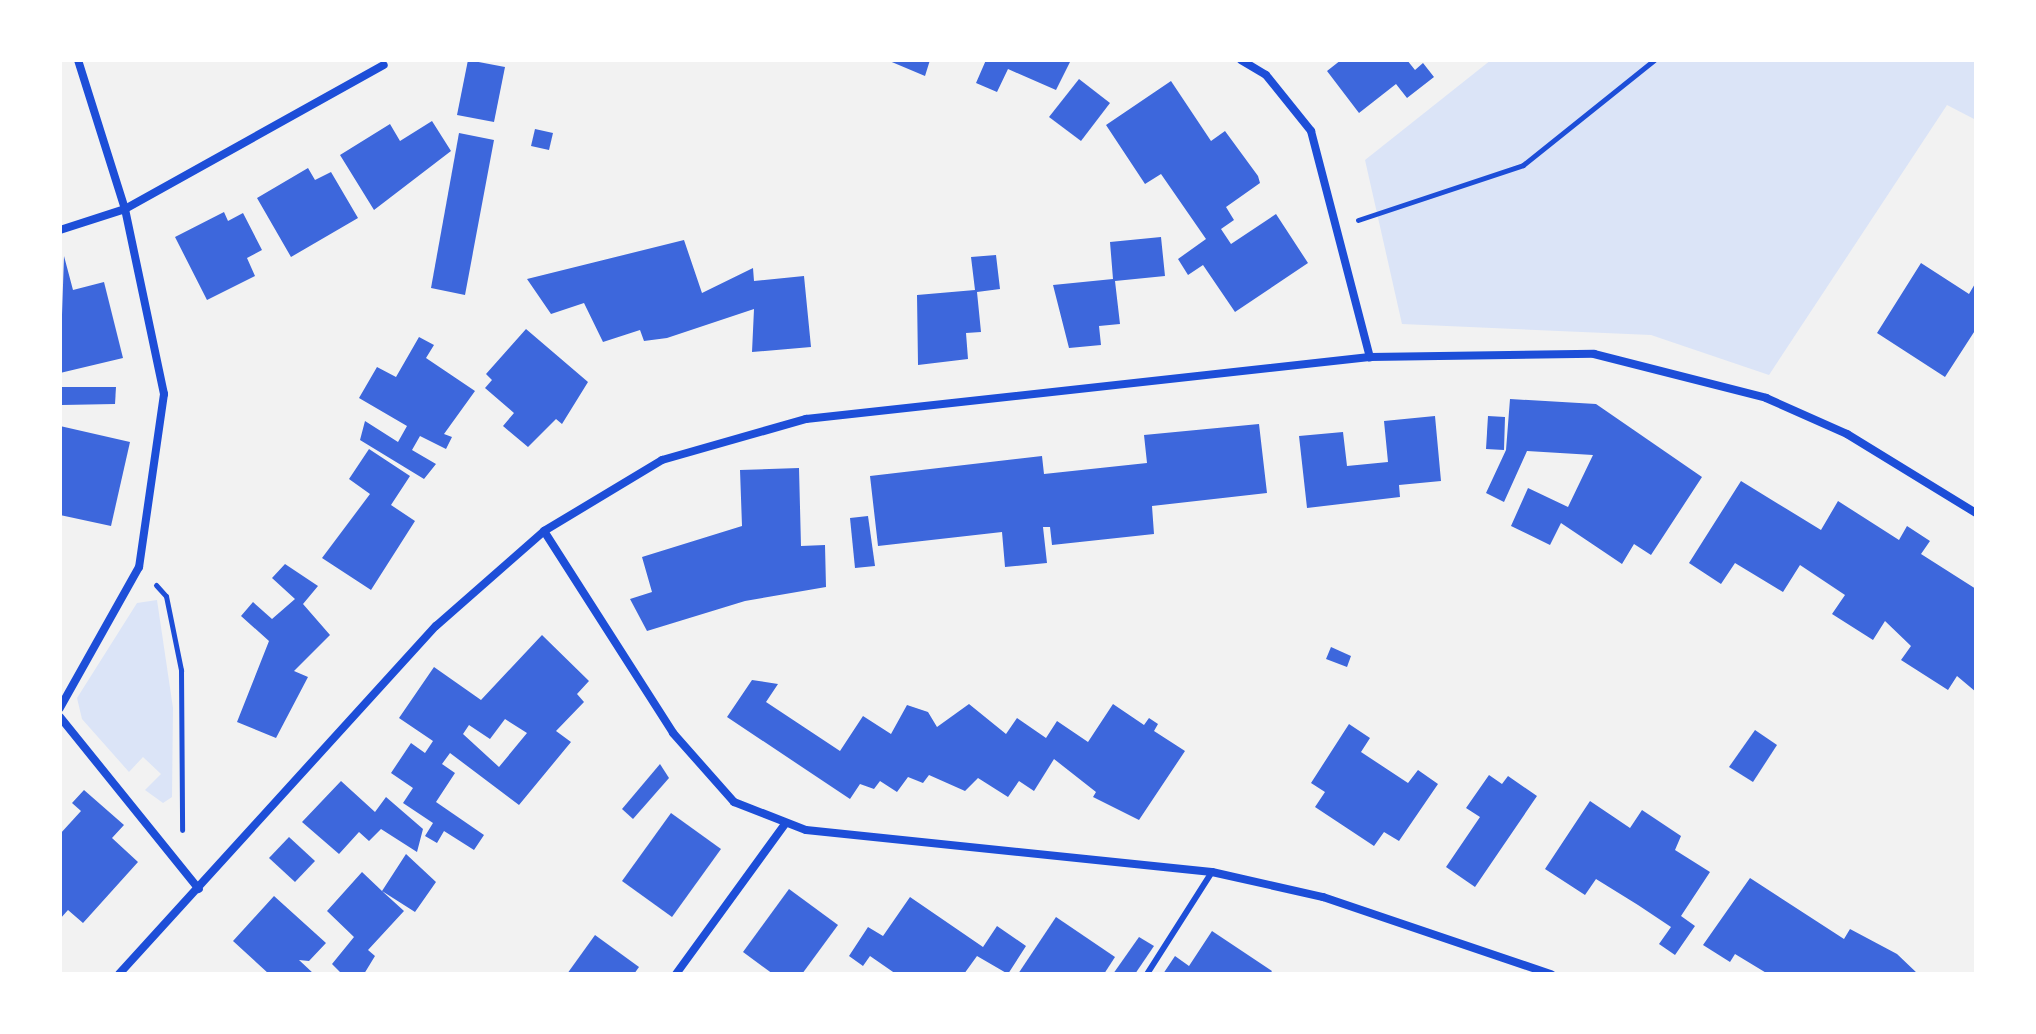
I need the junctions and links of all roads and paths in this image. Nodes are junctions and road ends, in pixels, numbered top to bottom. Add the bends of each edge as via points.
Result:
1 (78, 60) edge
2 (1241, 60) edge
3 (1654, 60) edge
4 (384, 65) dead end
5 (125, 209) junction
6 (1338, 226) junction
7 (60, 230) edge
8 (1370, 357) junction
9 (1976, 513) edge
10 (544, 531) junction
11 (139, 567) junction
12 (60, 708) edge
13 (60, 717) edge
14 (785, 824) junction
15 (181, 866) junction
16 (1212, 872) junction
17 (199, 889) junction
18 (1546, 973) edge
19 (119, 974) edge
20 (676, 974) edge
21 (1147, 974) edge

1 - 5 street
2 - 6 street via 1266,75 1311,131
3 - 6 path via 1523,165
4 - 5 street
5 - 7 street
5 - 11 street via 164,394
6 - 8 street
8 - 9 street via 1594,354 1687,372 1847,434
8 - 10 street via 806,419 662,460
10 - 14 street via 673,733 734,802
10 - 17 street via 436,626
11 - 12 street
11 - 15 path via 166,596 181,670
13 - 15 street
14 - 16 street
14 - 20 street
15 - 17 street
16 - 18 street via 1323,897
16 - 21 lane
17 - 19 street

